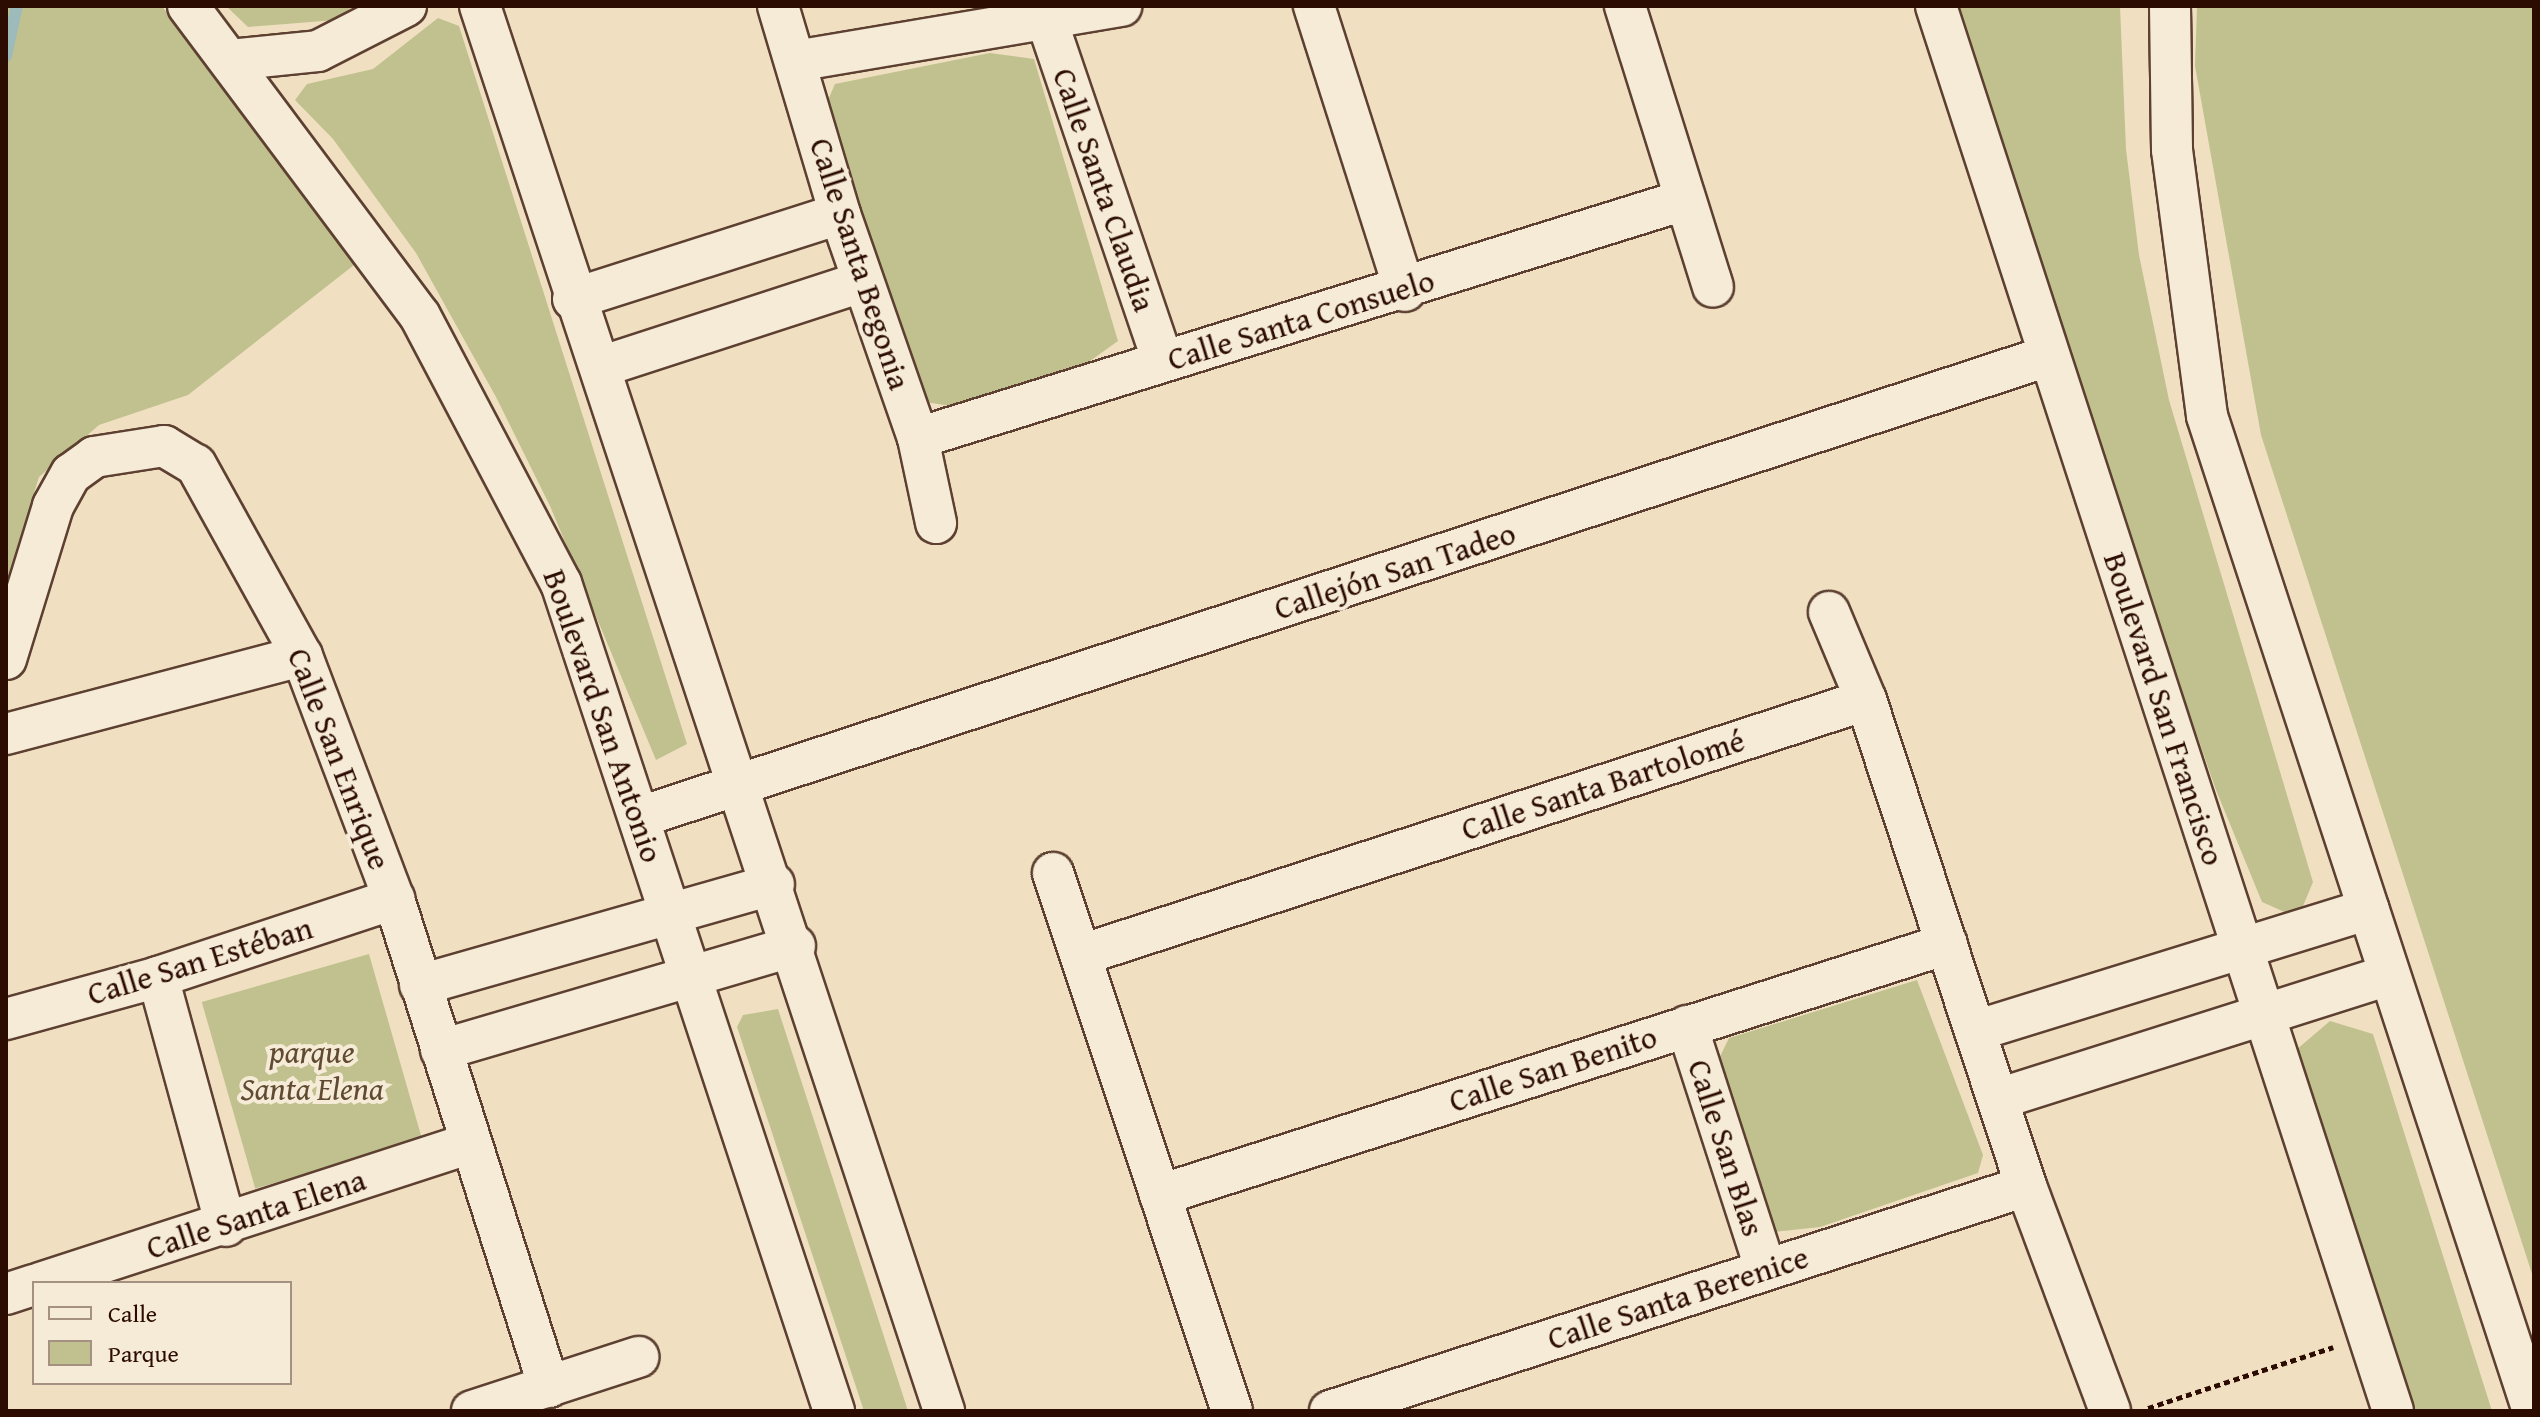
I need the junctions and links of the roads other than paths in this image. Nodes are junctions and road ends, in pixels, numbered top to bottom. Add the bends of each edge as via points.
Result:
1 (188, 6) edge
2 (406, 6) edge
3 (480, 6) edge
4 (778, 6) edge
5 (1121, 6) edge
6 (1314, 6) edge
7 (1625, 6) edge
8 (1936, 6) edge
9 (2170, 6) edge
10 (1046, 18) junction
11 (230, 60) junction
12 (796, 61) junction
13 (1684, 200) junction
14 (840, 214) junction
15 (862, 282) junction
16 (1713, 286) dead end
17 (1405, 291) junction
18 (573, 299) junction
19 (2048, 356) junction
20 (1163, 361) junction
21 (600, 367) junction
22 (918, 438) junction
23 (936, 523) dead end
24 (1829, 612) dead end
25 (302, 656) junction
26 (6, 659) edge
27 (1866, 700) junction
28 (6, 734) edge
29 (742, 787) junction
30 (640, 817) junction
31 (1053, 873) dead end
32 (774, 884) junction
33 (394, 899) junction
34 (2368, 909) junction
35 (673, 914) junction
36 (1947, 944) junction
37 (795, 946) junction
38 (2244, 952) junction
39 (1081, 955) junction
40 (689, 975) junction
41 (2389, 975) junction
42 (158, 977) junction
43 (420, 985) junction
44 (2265, 1017) junction
45 (6, 1019) edge
46 (1687, 1026) junction
47 (1975, 1031) junction
48 (441, 1050) junction
49 (1998, 1099) junction
50 (471, 1143) junction
51 (2026, 1186) junction
52 (1160, 1195) junction
53 (226, 1226) junction
54 (1766, 1270) junction
55 (47, 1281) edge
56 (32, 1286) edge
57 (6, 1294) edge
58 (638, 1357) dead end
59 (549, 1387) junction
60 (472, 1411) edge
61 (834, 1411) edge
62 (944, 1411) edge
63 (1232, 1411) edge
64 (1330, 1411) edge
65 (2110, 1411) edge
66 (2393, 1411) edge
67 (2533, 1411) edge

1 - 11 street, Boulevard San Antonio
2 - 11 street via 318,51
3 - 18 street
4 - 12 street, Calle Santa Begonia
5 - 10 street
6 - 17 street
7 - 13 street
8 - 19 street, Boulevard San Francisco
9 - 34 street via 2172,150 2207,416
10 - 12 street
10 - 20 street, Calle Santa Claudia
11 - 30 street, Boulevard San Antonio via 420,316 561,583
12 - 14 street, Calle Santa Begonia
13 - 16 street
13 - 17 street, Calle Santa Consuelo
14 - 15 street, Calle Santa Begonia
14 - 18 street
15 - 21 street
15 - 22 street, Calle Santa Begonia
17 - 20 street, Calle Santa Consuelo
18 - 21 street
19 - 29 street, Callejón San Tadeo
19 - 38 street, Boulevard San Francisco
20 - 22 street, Calle Santa Consuelo
21 - 29 street
22 - 23 street, Calle Santa Begonia
24 - 27 street
25 - 26 street, Calle San Enrique via 196,465 164,446 94,457 71,474 53,506
25 - 28 street
25 - 33 street, Calle San Enrique
27 - 36 street
27 - 39 street, Calle Santa Bartolomé
29 - 30 street, Callejón San Tadeo
29 - 32 street
30 - 35 street, Boulevard San Antonio
31 - 39 street
32 - 35 street
32 - 37 street
33 - 42 street, Calle San Estéban
33 - 43 street, Calle San Enrique
34 - 38 street
34 - 41 street
35 - 40 street, Boulevard San Antonio
35 - 43 street
36 - 46 street, Calle San Benito
36 - 47 street
37 - 40 street
37 - 62 street
38 - 44 street, Boulevard San Francisco
38 - 47 street
39 - 52 street
40 - 48 street
40 - 61 street, Boulevard San Antonio
41 - 44 street
41 - 67 street
42 - 45 street, Calle San Estéban
42 - 53 street
43 - 48 street, Calle San Enrique
44 - 49 street
44 - 66 street, Boulevard San Francisco
46 - 52 street, Calle San Benito
46 - 54 street, Calle San Blas
47 - 49 street
48 - 50 street, Calle San Enrique
49 - 51 street
50 - 53 street, Calle Santa Elena
50 - 59 street, Calle San Enrique
51 - 54 street, Calle Santa Berenice
51 - 65 street
52 - 63 street
53 - 55 street, Calle Santa Elena
54 - 64 street, Calle Santa Berenice
56 - 57 street
58 - 59 street
59 - 60 street

